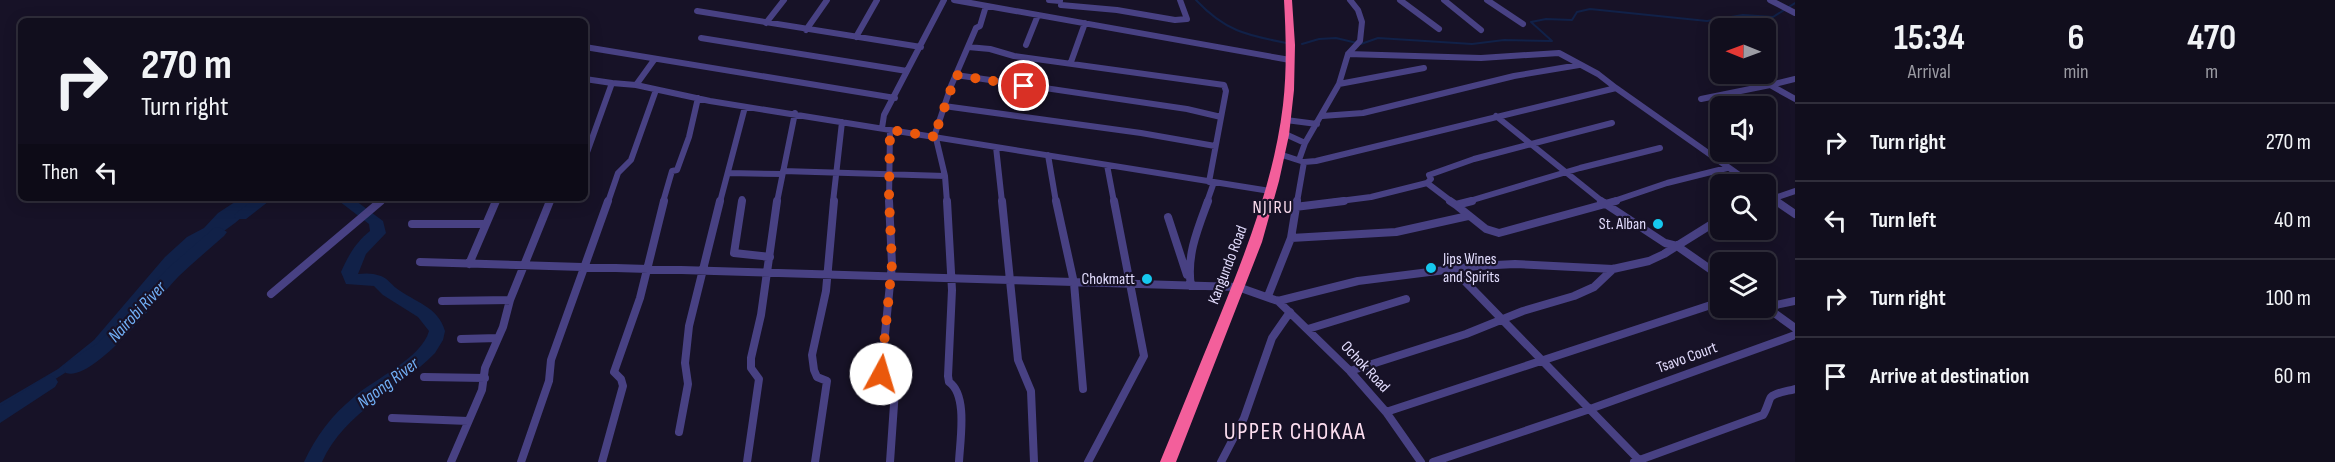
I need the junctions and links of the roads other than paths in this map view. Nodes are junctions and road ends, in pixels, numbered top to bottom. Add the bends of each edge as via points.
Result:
1 (784, 0) edge
2 (827, 0) edge
3 (878, 0) edge
4 (944, 0) edge
5 (954, 0) edge
6 (1049, 0) edge
7 (1180, 0) edge
8 (1288, 0) edge
9 (1350, 0) edge
10 (1400, 0) edge
11 (1444, 0) edge
12 (1487, 0) edge
13 (1770, 0) edge
14 (1060, 2) edge
15 (1113, 2) dead end
16 (986, 6) junction
17 (1117, 10) junction
18 (697, 11) dead end
19 (1795, 13) edge
20 (1038, 15) junction
21 (1058, 18) junction
22 (766, 23) junction
23 (1085, 23) junction
24 (1523, 24) dead end
25 (1439, 29) dead end
26 (806, 30) junction
27 (1481, 30) dead end
28 (856, 37) junction
29 (701, 38) dead end
30 (1026, 45) dead end
31 (921, 47) junction
32 (968, 47) junction
33 (588, 48) edge
34 (1348, 54) junction
35 (1401, 57) junction
36 (654, 60) junction
37 (1290, 60) junction
38 (1071, 62) junction
39 (1579, 65) junction
40 (907, 71) junction
41 (956, 75) junction
42 (588, 79) edge
43 (1795, 79) edge
44 (612, 83) junction
45 (1339, 84) junction
46 (636, 85) junction
47 (1770, 85) junction
48 (1616, 88) junction
49 (656, 90) junction
50 (698, 98) junction
51 (894, 98) junction
52 (1701, 99) dead end
53 (1795, 99) edge
54 (944, 106) junction
55 (745, 107) junction
56 (795, 113) junction
57 (1322, 116) junction
58 (1496, 116) junction
59 (1221, 117) junction
60 (842, 122) junction
61 (1612, 123) dead end
62 (1317, 124) junction
63 (1284, 127) junction
64 (886, 129) junction
65 (937, 137) junction
66 (1305, 144) junction
67 (1530, 144) junction
68 (1215, 146) junction
69 (996, 147) junction
70 (1660, 148) dead end
71 (588, 150) edge
72 (1279, 154) junction
73 (1048, 155) junction
74 (1301, 161) junction
75 (1107, 165) junction
76 (1727, 168) junction
77 (782, 172) junction
78 (728, 173) junction
79 (835, 173) junction
80 (1569, 173) junction
81 (1736, 174) edge
82 (890, 175) junction
83 (945, 176) junction
84 (1212, 182) junction
85 (1427, 183) junction
86 (1270, 191) junction
87 (1795, 191) edge
88 (1776, 198) edge
89 (742, 199) dead end
90 (380, 201) edge
91 (495, 201) edge
92 (550, 201) edge
93 (1605, 204) junction
94 (1776, 204) edge
95 (1456, 205) junction
96 (1295, 207) junction
97 (1795, 214) edge
98 (1468, 216) junction
99 (1168, 217) dead end
100 (412, 224) dead end
101 (485, 224) junction
102 (1710, 224) edge
103 (342, 232) joint
104 (1291, 238) junction
105 (1677, 246) junction
106 (770, 257) junction
107 (420, 262) dead end
108 (469, 264) junction
109 (526, 265) junction
110 (585, 267) junction
111 (648, 268) junction
112 (1453, 269) junction
113 (1613, 269) junction
114 (1710, 269) edge
115 (704, 271) junction
116 (767, 272) junction
117 (829, 274) junction
118 (891, 276) junction
119 (1188, 277) junction
120 (951, 278) junction
121 (1011, 280) junction
122 (1074, 283) junction
123 (1129, 284) junction
124 (1191, 286) junction
125 (1238, 287) junction
126 (271, 294) dead end
127 (1268, 296) junction
128 (1406, 299) dead end
129 (510, 300) junction
130 (442, 301) dead end
131 (1278, 301) junction
132 (1795, 301) edge
133 (1710, 305) edge
134 (1776, 305) edge
135 (1290, 312) junction
136 (1776, 314) edge
137 (1501, 319) junction
138 (1795, 328) edge
139 (1308, 329) junction
140 (1795, 335) edge
141 (498, 338) junction
142 (461, 339) dead end
143 (1543, 361) junction
144 (1350, 371) junction
145 (424, 377) dead end
146 (484, 378) junction
147 (1083, 389) dead end
148 (1795, 389) edge
149 (1590, 409) junction
150 (1386, 412) junction
151 (392, 418) dead end
152 (468, 421) junction
153 (678, 432) dead end
154 (1638, 461) edge
155 (451, 462) edge
156 (521, 462) edge
157 (602, 462) edge
158 (747, 462) edge
159 (815, 462) edge
160 (890, 462) edge
161 (959, 462) edge
162 (1034, 462) edge
163 (1088, 462) edge
164 (1168, 462) edge
165 (1221, 462) edge
166 (1421, 462) edge
167 (1433, 462) edge

1 - 22 street
2 - 26 street
3 - 28 street
4 - 31 street
5 - 16 street
6 - 14 street
7 - 17 street via 1187,18 1182,20
8 - 37 highway, Kangundo Road
9 - 34 street via 1363,26 1360,40
10 - 25 street
11 - 27 street
12 - 24 street
13 - 19 street
14 - 17 street
14 - 21 street
15 - 17 street
16 - 20 street
16 - 32 street
18 - 22 street
20 - 21 street
20 - 30 street
21 - 23 street
22 - 26 street
23 - 37 street
23 - 38 street
26 - 28 street
28 - 31 street
29 - 40 street
31 - 40 street
32 - 38 street
32 - 41 street
33 - 36 street
34 - 35 street
34 - 45 street
35 - 39 street via 1481,58 1559,53
35 - 45 street via 1424,68
36 - 46 street
36 - 51 street
37 - 63 highway, Kangundo Road
38 - 59 street via 1224,85
39 - 48 street
39 - 57 street via 1514,76 1363,112
40 - 51 street
41 - 54 street
41 - 59 street
42 - 44 street
43 - 47 street
44 - 46 street
44 - 71 street
45 - 57 street
46 - 49 street
47 - 52 street
47 - 53 street
48 - 58 street
48 - 76 street
49 - 50 street
49 - 110 street via 631,160 618,173
50 - 55 street
50 - 111 street via 689,137 677,170 672,171
51 - 64 street via 884,115
54 - 65 street
54 - 68 street
55 - 56 street
55 - 78 street
56 - 60 street
56 - 77 street
57 - 62 street
58 - 67 street
58 - 74 street via 1316,161
59 - 68 street
60 - 64 street
60 - 79 street
61 - 67 street
62 - 63 street
62 - 66 street
63 - 66 street
63 - 72 highway, Kangundo Road
64 - 65 street
64 - 82 street
65 - 69 street
65 - 83 street
66 - 74 street
67 - 80 street
67 - 85 street via 1429,175 1431,180
68 - 84 street
69 - 73 street
69 - 121 street
70 - 80 street
72 - 74 street
72 - 86 highway, Kangundo Road
73 - 75 street
73 - 122 street
74 - 96 street
75 - 84 street
75 - 123 street
76 - 81 street
76 - 93 street
77 - 78 street
77 - 79 street
77 - 106 street
78 - 115 street
79 - 82 street
79 - 117 street
80 - 93 street
80 - 95 street
82 - 83 street
82 - 118 street
83 - 120 street
84 - 86 street
84 - 119 street via 1197,229
85 - 95 street
85 - 96 street via 1371,197
86 - 125 highway, Kangundo Road
87 - 88 street
89 - 106 street via 734,253
90 - 103 street
91 - 101 street
92 - 109 street
93 - 98 street via 1499,233
93 - 105 street via 1665,243
94 - 97 street
95 - 98 street
96 - 104 street
98 - 104 street via 1396,232
99 - 119 street
100 - 101 street
101 - 108 street
102 - 105 street
103 - 126 street
104 - 127 street
105 - 113 street via 1649,261
105 - 114 street
106 - 116 street
107 - 108 street, Ochok Road
108 - 109 street, Ochok Road
109 - 110 street, Ochok Road
109 - 129 street
110 - 111 street, Ochok Road
110 - 156 street via 551,360 549,381
111 - 115 street, Ochok Road
111 - 157 street via 614,372 623,386
112 - 113 street via 1515,264
112 - 131 street via 1358,281
112 - 137 street
113 - 137 street via 1586,291
115 - 116 street, Ochok Road
115 - 153 street via 689,326 685,363 688,384
116 - 117 street, Ochok Road
116 - 158 street via 751,364 759,379
117 - 118 street, Ochok Road
117 - 159 street via 811,364 816,377 827,381
118 - 120 street, Ochok Road
118 - 160 street via 881,374 892,382 895,390
119 - 124 street
120 - 121 street, Ochok Road
120 - 161 street via 948,376 961,398
121 - 122 street, Ochok Road
121 - 162 street via 1018,360 1028,379 1033,405
122 - 123 street, Ochok Road
122 - 147 street
123 - 124 street, Ochok Road
123 - 163 street via 1144,356
124 - 125 street, Ochok Road
125 - 127 street, Ochok Road
125 - 164 highway, Kangundo Road
127 - 131 street, Ochok Road
128 - 139 street
129 - 130 street
129 - 141 street
131 - 135 street, Ochok Road
132 - 134 street
133 - 143 street
135 - 139 street, Ochok Road
135 - 165 street via 1281,320 1272,339 1236,437
136 - 138 street
137 - 143 street
137 - 144 street
139 - 144 street, Ochok Road
140 - 149 street, Tsavo Court
141 - 142 street
141 - 146 street
143 - 149 street
143 - 150 street
144 - 150 street, Ochok Road
145 - 146 street
146 - 152 street
148 - 154 street via 1772,396 1763,415
149 - 154 street
149 - 167 street, Tsavo Court
150 - 166 street, Ochok Road
151 - 152 street
152 - 155 street

